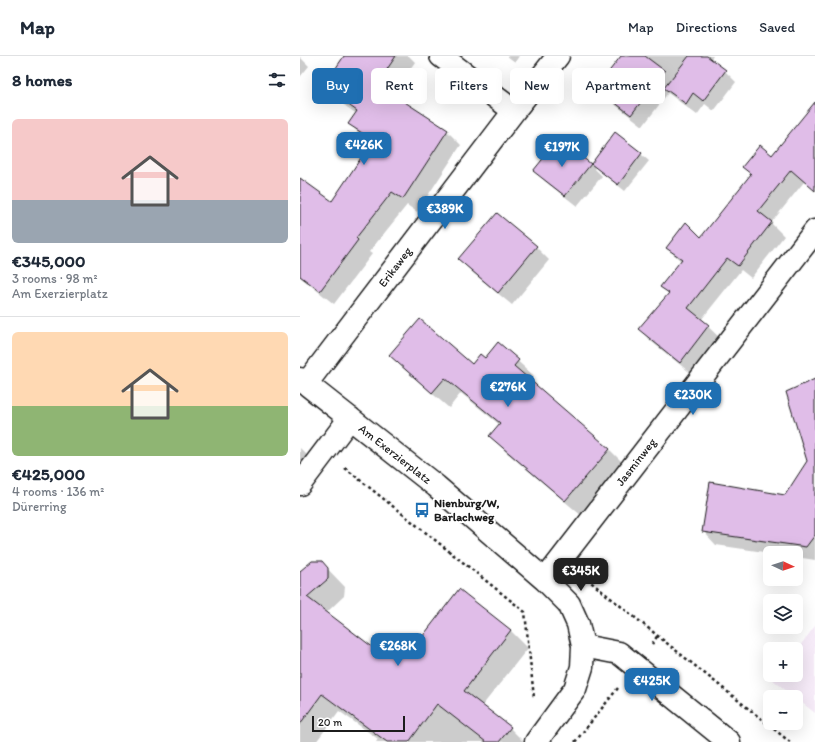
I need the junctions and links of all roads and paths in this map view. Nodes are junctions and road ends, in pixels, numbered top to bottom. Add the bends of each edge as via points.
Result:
1 (441, 56) edge
2 (558, 56) edge
3 (514, 111) junction
4 (815, 231) edge
5 (303, 381) edge
6 (350, 418) junction
7 (324, 452) junction
8 (300, 484) edge
9 (545, 580) junction
10 (658, 635) dead end
11 (583, 646) junction
12 (534, 701) dead end
13 (536, 742) edge
14 (729, 742) edge
15 (790, 742) edge

1 - 3 street
2 - 3 street, Erikaweg
3 - 5 street, Erikaweg
4 - 9 street, Jasminweg
5 - 6 street, Am Exerzierplatz
6 - 7 street
6 - 9 street, Am Exerzierplatz via 436,486
7 - 8 street
7 - 12 path via 525,612
9 - 11 street, Am Exerzierplatz via 569,604 578,624
10 - 15 path
11 - 13 street, Am Exerzierplatz via 582,667 575,690
11 - 14 street via 619,653

